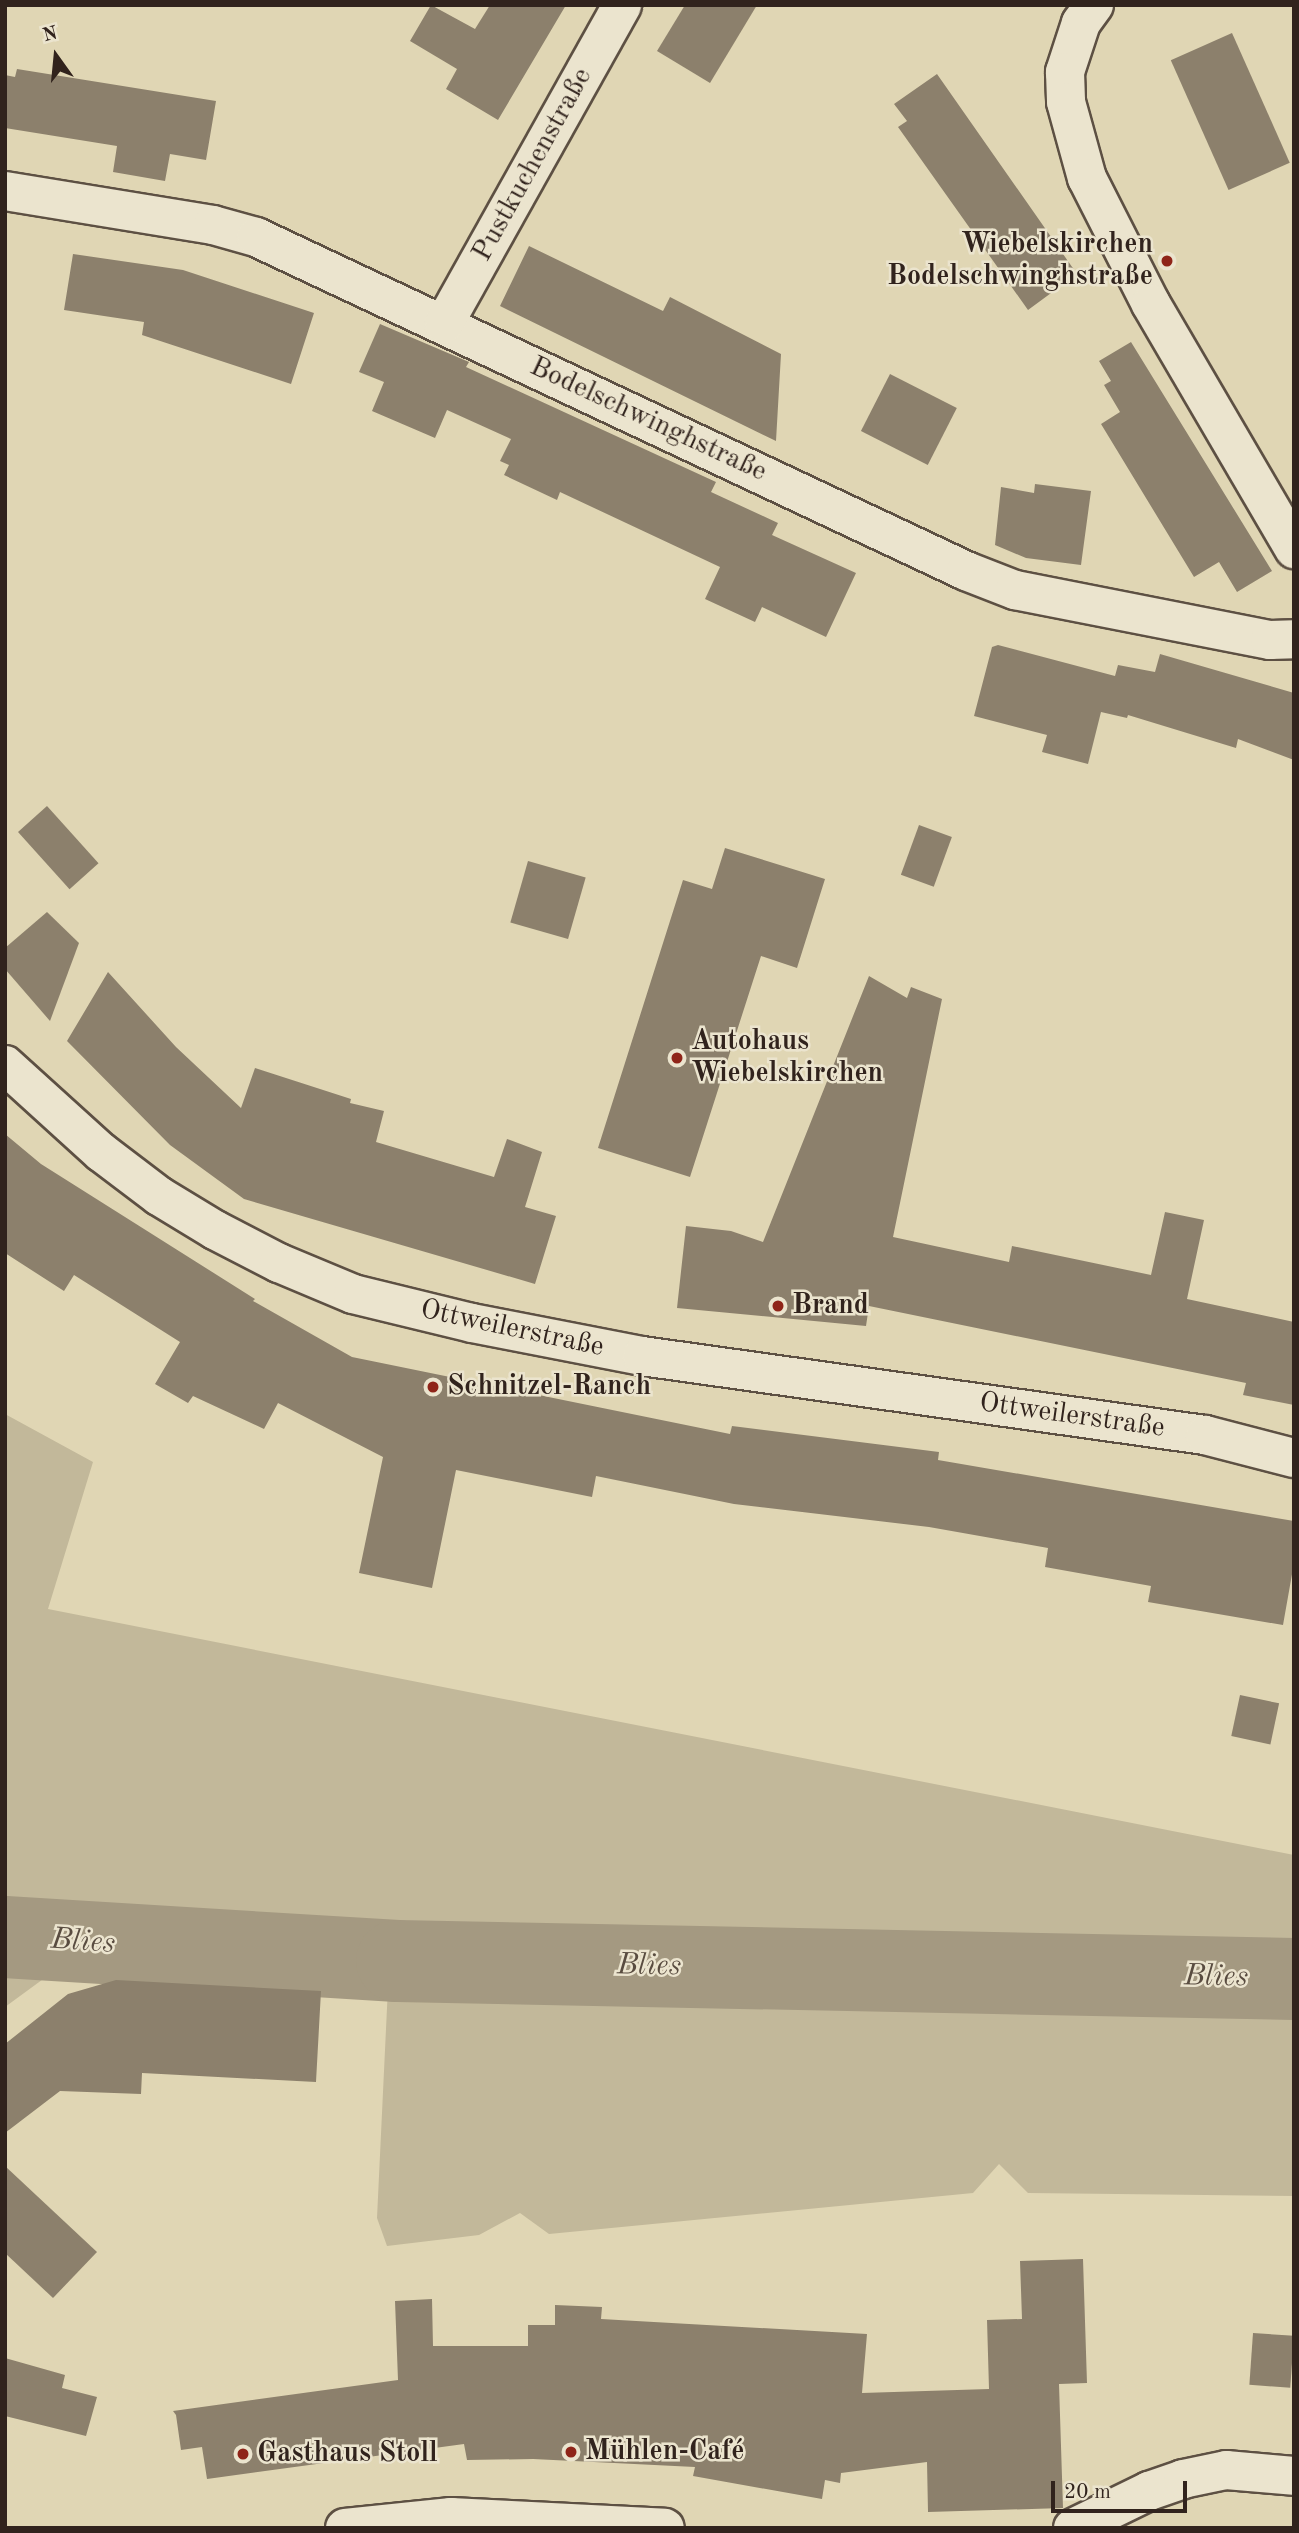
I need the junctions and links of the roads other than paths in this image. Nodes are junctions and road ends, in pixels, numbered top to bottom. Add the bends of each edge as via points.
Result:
1 (622, 5) edge
2 (1094, 5) edge
3 (5, 191) edge
4 (444, 324) junction
5 (1294, 549) edge
6 (1294, 639) edge
7 (5, 1065) edge
8 (1294, 1458) edge
9 (1294, 2476) edge
10 (357, 2527) edge
11 (665, 2528) edge
12 (1073, 2528) edge

1 - 4 street, Pustkuchenstraße
2 - 5 street via 1081,23 1065,72 1066,102 1087,177 1151,304
3 - 4 street, Bodelschwinghstraße via 213,225 256,237
4 - 6 street, Bodelschwinghstraße via 1015,590 1270,640
7 - 8 street, Ottweilerstraße via 92,1144 159,1196 225,1236 353,1294 642,1356 1205,1435
9 - 12 street via 1226,2470 1184,2479
10 - 11 street via 451,2517

